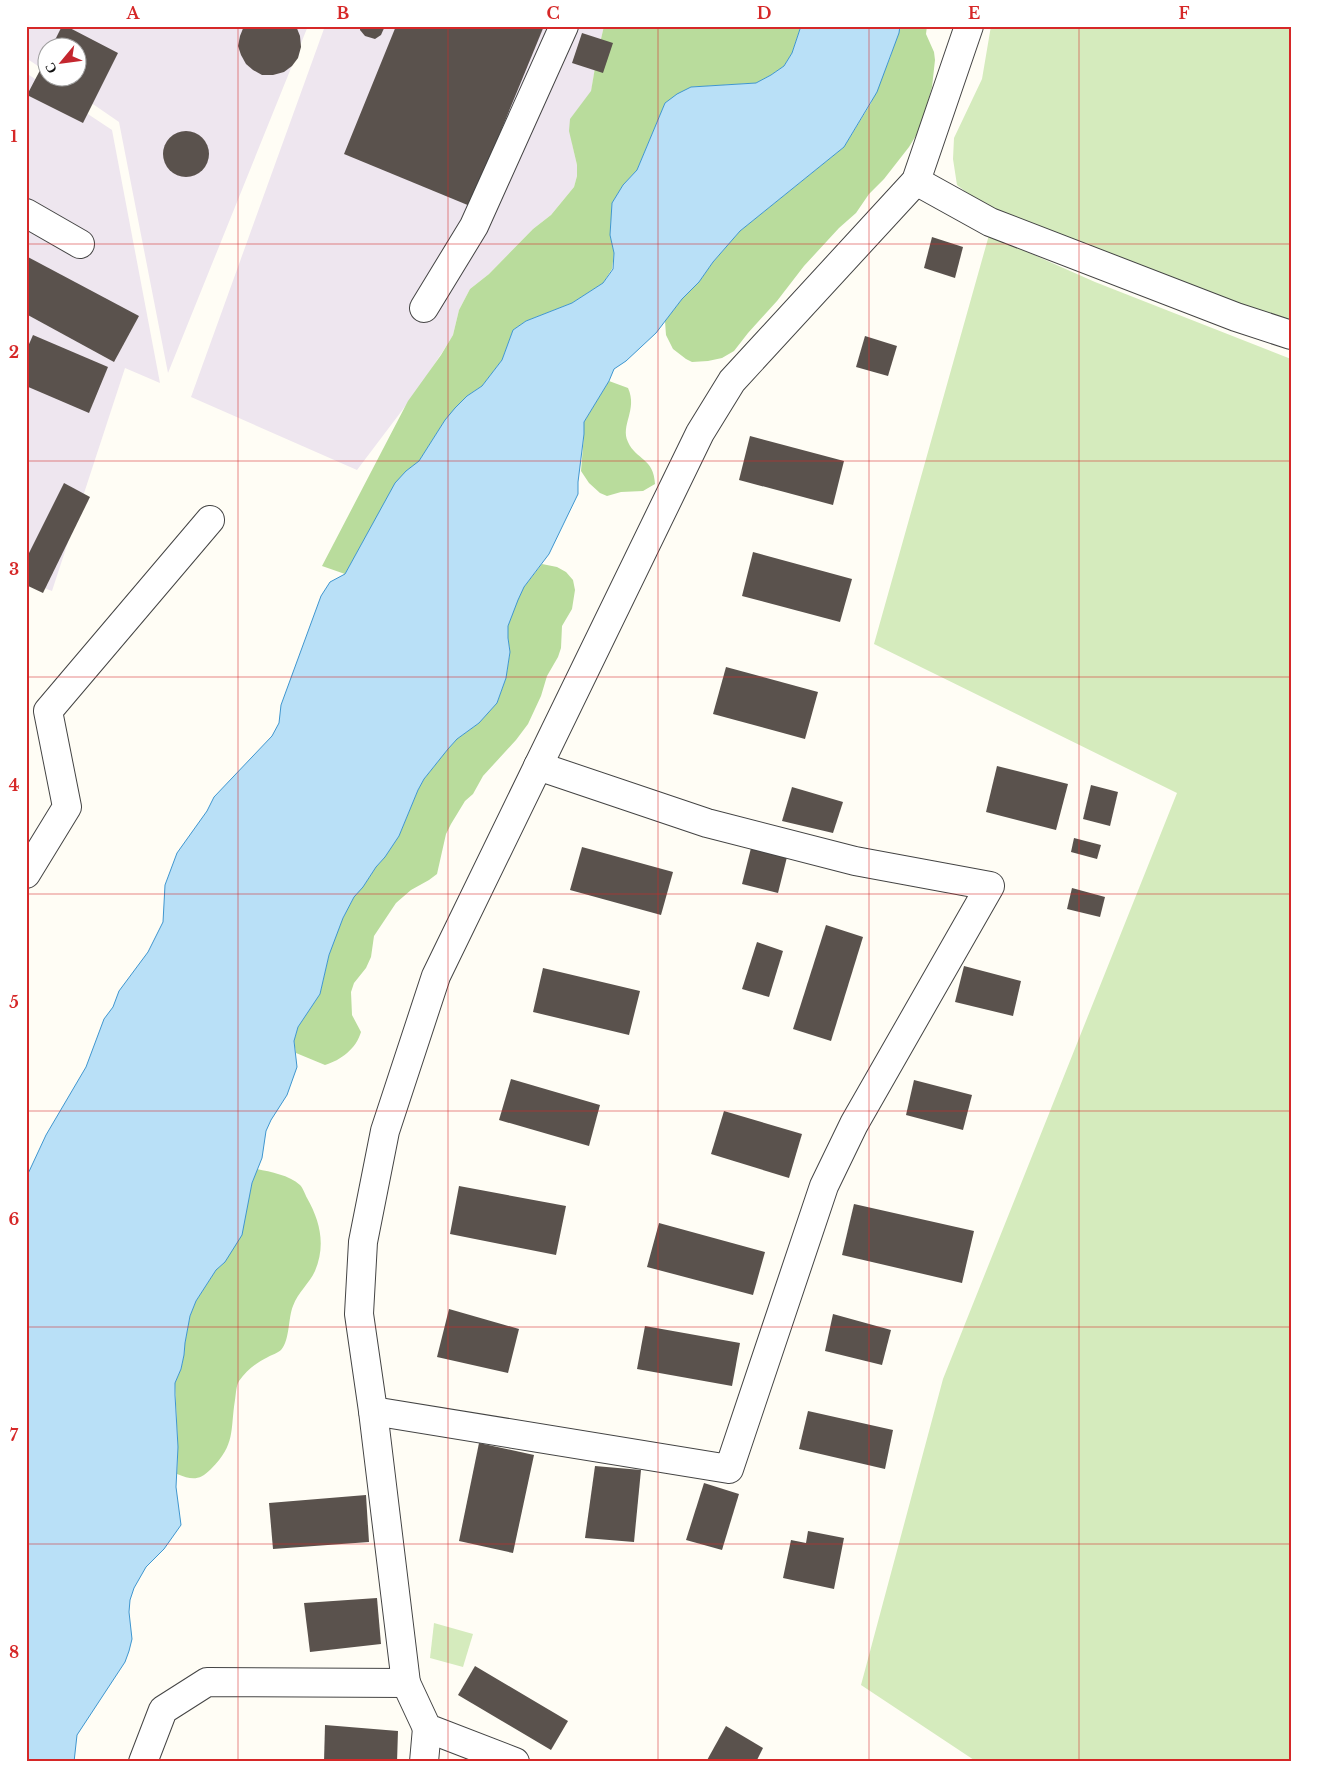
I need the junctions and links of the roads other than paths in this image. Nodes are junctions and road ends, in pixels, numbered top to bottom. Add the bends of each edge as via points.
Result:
1 (564, 26) edge
2 (969, 26) edge
3 (916, 181) junction
4 (26, 213) edge
5 (80, 244) dead end
6 (424, 308) dead end
7 (1291, 335) edge
8 (210, 520) dead end
9 (538, 766) junction
10 (26, 874) edge
11 (373, 1411) junction
12 (406, 1683) junction
13 (427, 1728) junction
14 (143, 1762) edge
15 (424, 1762) edge
16 (514, 1762) edge

1 - 6 street via 474,226
2 - 3 street
3 - 7 street via 990,222 1236,318
3 - 9 street via 732,381 700,432
4 - 5 street
8 - 10 street via 48,712 67,807
9 - 11 street via 436,976 385,1131 363,1242 359,1314
9 - 11 street via 707,823 855,861 990,886 854,1124 824,1186 729,1469
11 - 12 street
12 - 13 street
12 - 14 street via 207,1682 163,1710
13 - 15 street
13 - 16 street

